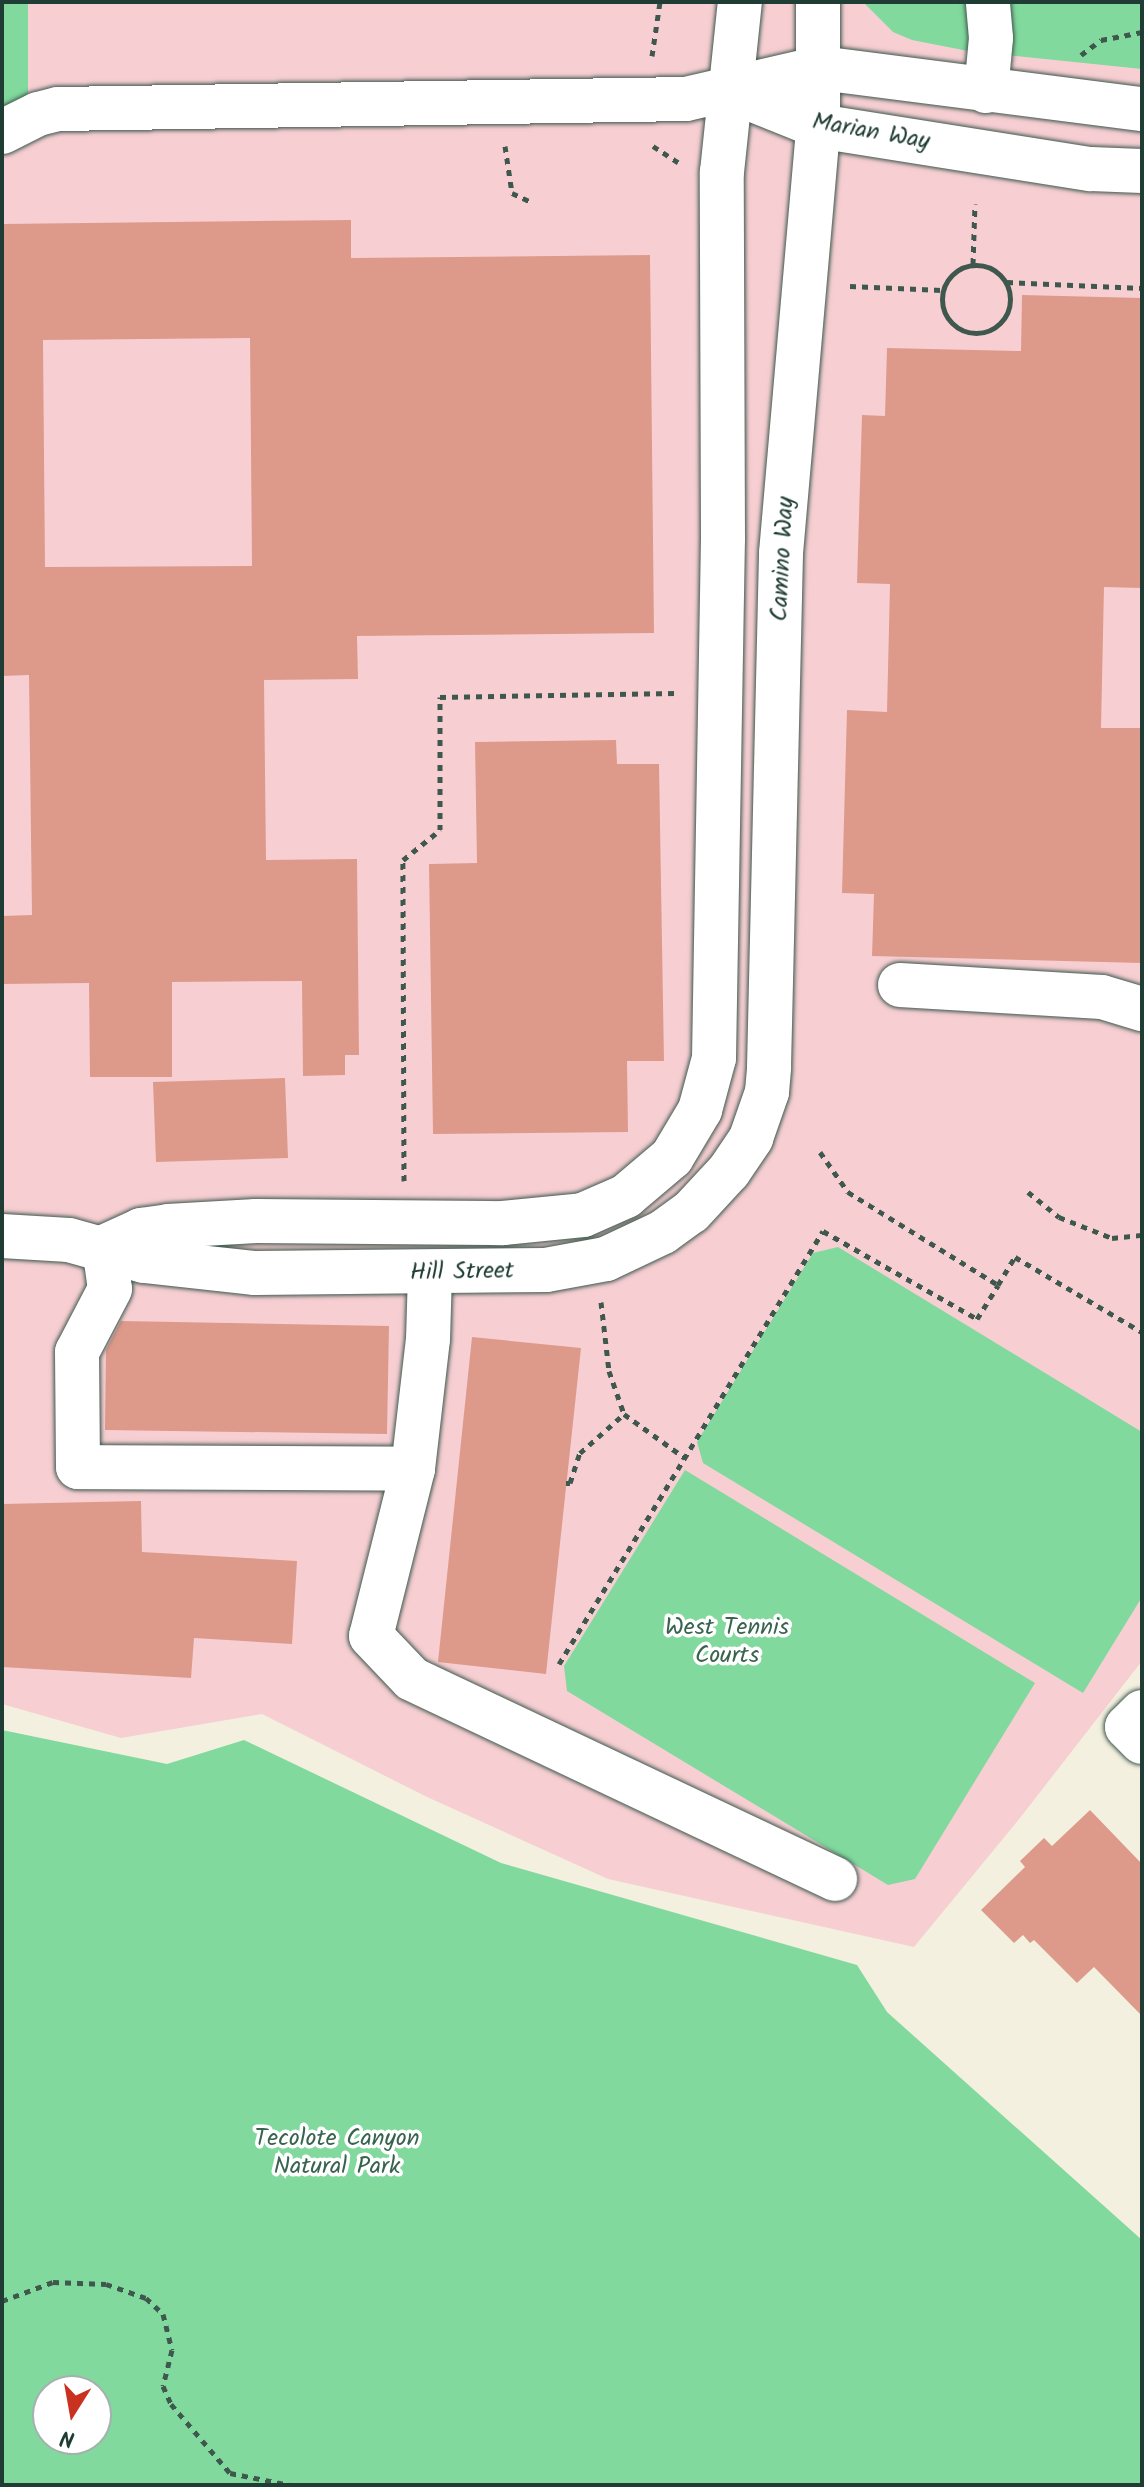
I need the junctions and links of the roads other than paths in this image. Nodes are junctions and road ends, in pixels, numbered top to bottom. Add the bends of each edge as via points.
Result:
1 (740, 2) edge
2 (818, 2) edge
3 (988, 2) edge
4 (820, 68) junction
5 (731, 91) junction
6 (986, 91) junction
7 (1142, 109) edge
8 (818, 126) junction
9 (2, 132) edge
10 (1142, 171) edge
11 (900, 985) dead end
12 (1142, 1009) edge
13 (760, 1117) joint
14 (2, 1236) edge
15 (104, 1247) junction
16 (430, 1273) junction
17 (413, 1469) junction
18 (835, 1879) dead end

1 - 5 street
2 - 4 street, Camino Way
3 - 6 street
4 - 5 street
4 - 6 street
4 - 8 street, Camino Way
5 - 8 street, Marian Way
5 - 9 street via 660,101 58,109
5 - 15 street, Hill Street via 722,172 723,539 714,1058 700,1110 672,1157 626,1196 583,1215 503,1223 271,1221 168,1226 141,1230
6 - 7 street
8 - 10 street, Marian Way via 1091,169
8 - 13 street, Camino Way via 781,553 769,1067
11 - 12 street via 1102,997
13 - 16 street, Hill Street via 729,1171 691,1212 606,1259 546,1270
14 - 15 street, Hill Street
15 - 16 street, Hill Street via 144,1261 255,1273
15 - 17 street via 110,1289 77,1352 78,1467
16 - 17 street
17 - 18 street via 371,1636 412,1679

